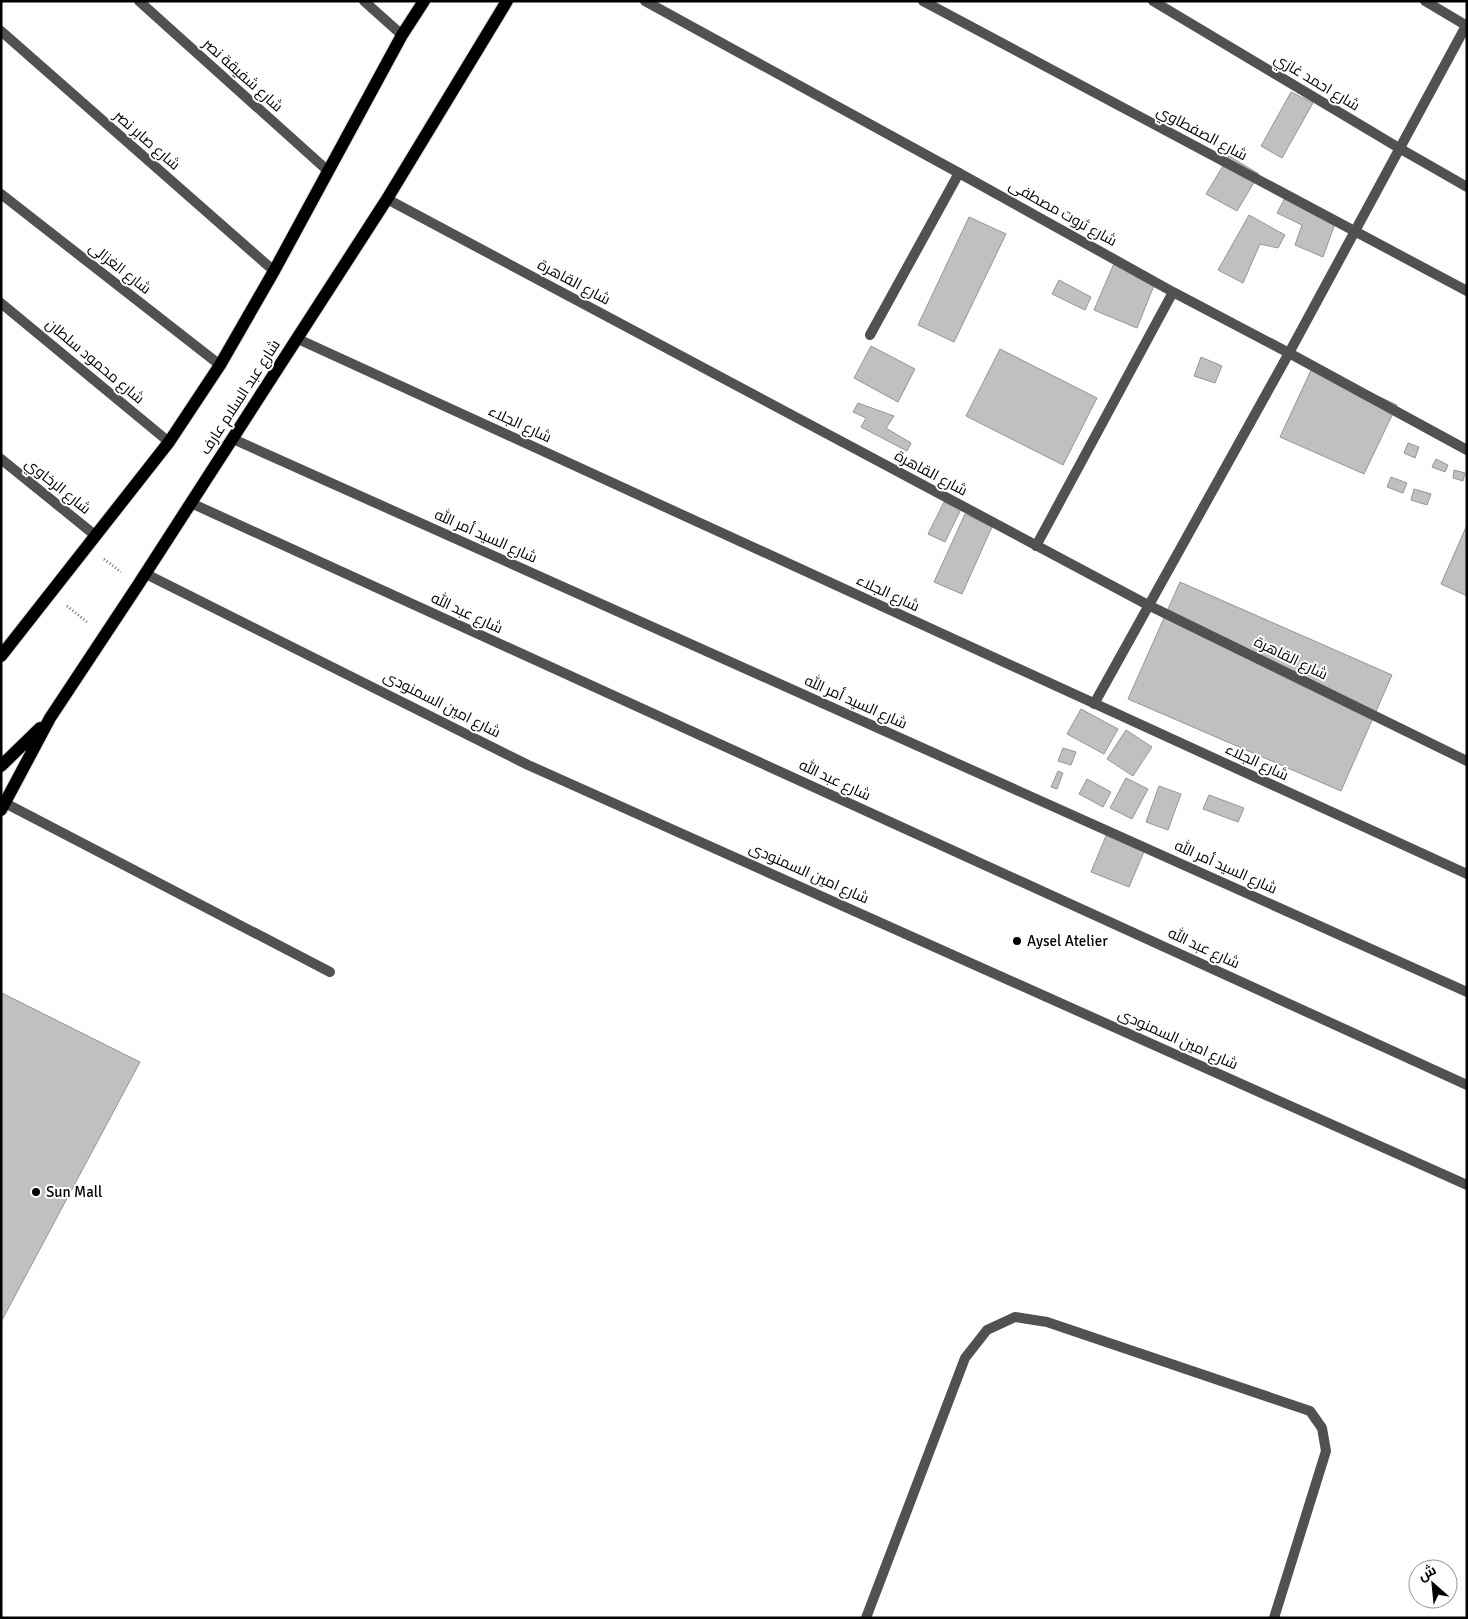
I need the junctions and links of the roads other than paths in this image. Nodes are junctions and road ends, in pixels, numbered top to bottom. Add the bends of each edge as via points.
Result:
1 (140, 1) edge
2 (364, 1) edge
3 (424, 1) edge
4 (507, 1) edge
5 (645, 1) edge
6 (922, 1) edge
7 (1153, 1) edge
8 (1424, 1) edge
9 (1466, 26) edge
10 (1, 31) edge
11 (402, 35) junction
12 (1399, 148) junction
13 (327, 170) junction
14 (958, 173) junction
15 (1467, 187) edge
16 (1, 194) edge
17 (387, 199) junction
18 (1355, 231) junction
19 (274, 271) junction
20 (1467, 291) edge
21 (1174, 292) junction
22 (1, 303) edge
23 (870, 335) dead end
24 (298, 339) junction
25 (1289, 353) junction
26 (220, 365) junction
27 (233, 439) junction
28 (169, 442) junction
29 (1467, 450) edge
30 (1, 459) edge
31 (191, 503) junction
32 (96, 536) junction
33 (1036, 546) junction
34 (146, 574) junction
35 (1148, 605) junction
36 (1, 655) edge
37 (1094, 704) junction
38 (50, 718) junction
39 (1467, 761) edge
40 (1, 766) edge
41 (3, 807) edge
42 (1467, 874) edge
43 (330, 972) dead end
44 (1467, 992) edge
45 (1467, 1085) edge
46 (1467, 1185) edge
47 (866, 1618) edge
48 (1274, 1618) edge

1 - 13 street, شارع شفيقة نصر
2 - 11 street
3 - 11 main road
4 - 17 main road, شارع عبد السلام عارف
5 - 14 street, شارع ثروت مصطفى
6 - 18 street, شارع الصفطاوي
7 - 12 street, شارع احمد غازي
8 - 9 street
9 - 12 street
10 - 19 street, شارع صابر نصر
11 - 13 main road
12 - 15 street, شارع احمد غازي
12 - 18 street
13 - 19 main road
14 - 21 street, شارع ثروت مصطفى
14 - 23 street
16 - 26 street, شارع الغزالى
17 - 24 main road, شارع عبد السلام عارف
17 - 33 street, شارع القاهرة
18 - 20 street, شارع الصفطاوي
18 - 25 street
19 - 26 main road
21 - 25 street, شارع ثروت مصطفى
21 - 33 street
22 - 28 street, شارع محمود سلطان
24 - 27 main road, شارع عبد السلام عارف
24 - 37 street, شارع الجلاء
25 - 29 street, شارع ثروت مصطفى
25 - 35 street
26 - 28 main road
27 - 31 main road, شارع عبد السلام عارف
27 - 44 street, شارع السيد أمر الله
28 - 32 main road
30 - 32 street, شارع الرخاوي
31 - 34 main road, شارع عبد السلام عارف
31 - 45 street, شارع عبد الله
32 - 36 main road
33 - 35 street, شارع القاهرة
34 - 38 main road, شارع عبد السلام عارف
34 - 46 street, شارع امين السمنودى via 537,769
35 - 37 street
35 - 39 street, شارع القاهرة
37 - 42 street, شارع الجلاء
38 - 40 main road
38 - 41 main road, شارع عبد السلام عارف
41 - 43 street
47 - 48 street via 965,1358 987,1330 1015,1317 1047,1322 1310,1411 1322,1428 1326,1451

